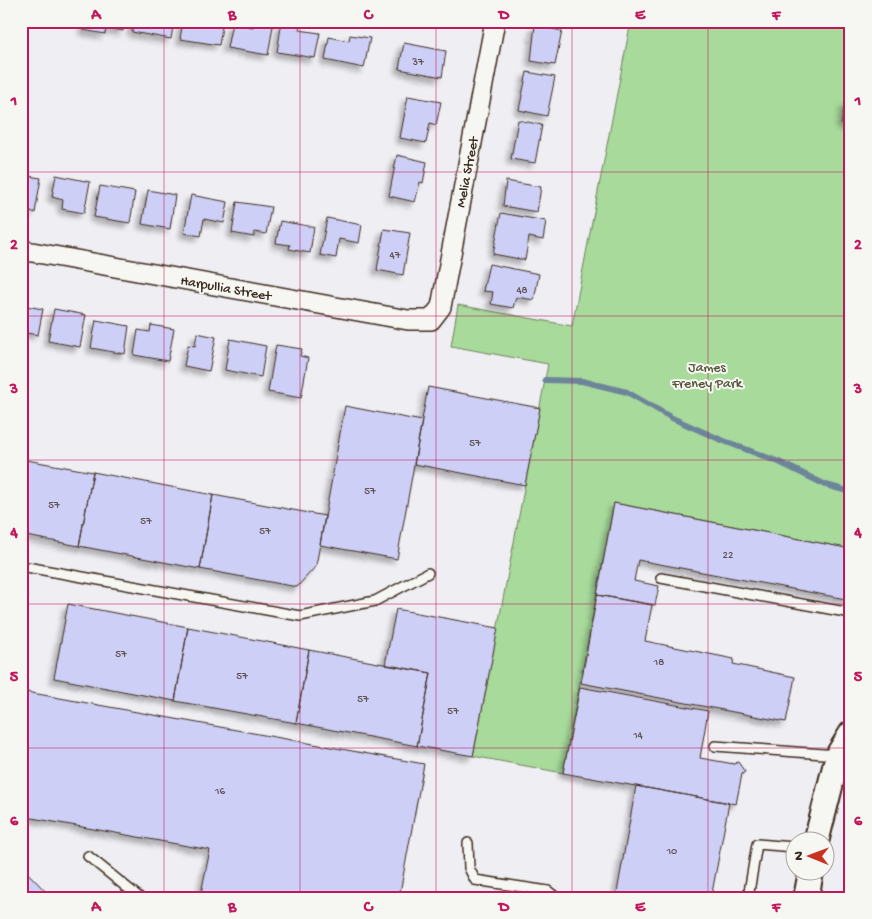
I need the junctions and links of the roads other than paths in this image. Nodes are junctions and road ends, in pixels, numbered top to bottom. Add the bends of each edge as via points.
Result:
1 (490, 22) edge
2 (21, 250) edge
3 (431, 320) joint
4 (21, 566) edge
5 (428, 573) dead end
6 (661, 578) dead end
7 (851, 613) edge
8 (851, 734) edge
9 (715, 746) dead end
10 (838, 755) junction
11 (819, 832) edge
12 (468, 843) dead end
13 (784, 846) edge
14 (88, 856) dead end
15 (809, 882) edge
16 (140, 898) edge
17 (557, 898) edge
18 (748, 898) edge
19 (806, 898) edge

1 - 3 street, Melia Street via 441,308
2 - 3 street, Harpullia Street via 408,320
4 - 5 lane via 300,616 374,601
6 - 7 lane
8 - 10 street
9 - 10 lane
10 - 11 street
12 - 17 lane via 469,868 474,880 548,891
13 - 18 lane via 756,844
14 - 16 lane
15 - 19 street

